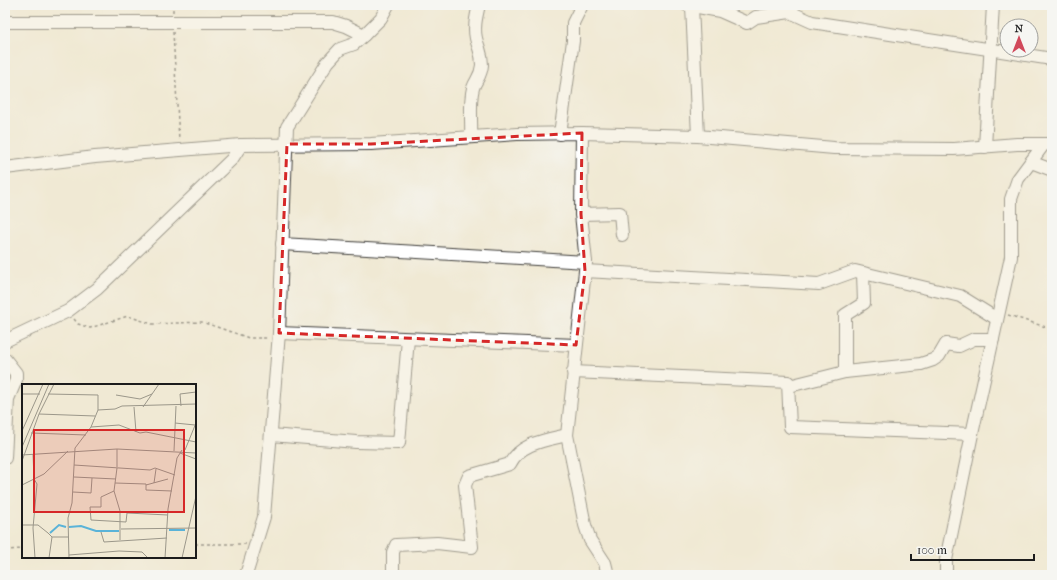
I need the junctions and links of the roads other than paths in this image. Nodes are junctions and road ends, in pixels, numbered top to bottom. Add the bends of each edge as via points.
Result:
1 (388, 5) edge
2 (479, 5) edge
3 (582, 5) edge
4 (993, 5) edge
5 (689, 6) edge
6 (721, 8) edge
7 (5, 22) edge
8 (364, 35) junction
9 (992, 49) junction
10 (1052, 59) edge
11 (582, 133) junction
12 (560, 134) junction
13 (698, 136) junction
14 (471, 137) junction
15 (287, 144) junction
16 (1048, 144) edge
17 (241, 145) junction
18 (985, 147) junction
19 (1031, 162) junction
20 (5, 168) edge
21 (1052, 170) edge
22 (581, 214) junction
23 (622, 235) dead end
24 (282, 244) junction
25 (586, 267) junction
26 (863, 273) junction
27 (998, 315) junction
28 (279, 335) junction
29 (408, 339) junction
30 (993, 339) junction
31 (5, 341) edge
32 (576, 345) junction
33 (5, 359) edge
34 (573, 372) junction
35 (845, 372) junction
36 (789, 386) junction
37 (972, 434) junction
38 (270, 435) junction
39 (567, 435) junction
40 (5, 458) edge
41 (246, 575) edge
42 (393, 575) edge
43 (608, 575) edge
44 (946, 575) edge

1 - 8 street via 381,18
2 - 14 street via 476,32 482,53 481,74 473,87
3 - 12 street via 573,23 573,41
4 - 9 street
5 - 6 street
5 - 13 street
6 - 9 street via 747,23 756,17 790,12 812,22
7 - 8 street via 333,22
8 - 15 street via 354,44 340,49 328,62 287,127
9 - 10 street
9 - 18 street
11 - 12 street
11 - 13 street
11 - 22 street
12 - 14 street
13 - 18 street via 834,148
14 - 15 street via 371,144
15 - 17 street
15 - 24 street
16 - 18 street
16 - 19 street
17 - 20 street
17 - 31 street via 232,158 97,290 68,311
19 - 21 street
19 - 27 street via 1018,179 1011,199 1012,257
22 - 23 street via 620,213
22 - 25 street
24 - 25 street
24 - 28 street
25 - 26 street via 819,284 855,271
25 - 32 street
26 - 27 street via 960,296
26 - 35 street via 864,303 845,315
27 - 30 street
28 - 29 street
28 - 38 street
29 - 32 street
29 - 38 street via 399,443
30 - 35 street via 974,339 959,346 946,344 939,356 921,364
30 - 37 street
32 - 34 street
33 - 40 street via 16,373 16,380 8,399
34 - 36 street via 788,382
34 - 39 street
35 - 36 street
36 - 37 street via 790,427
37 - 44 street via 946,560
38 - 41 street via 264,517
39 - 42 street via 522,449 515,454 510,464 469,476 465,485 472,547 437,543 396,545 393,552
39 - 43 street via 585,525 590,540 605,563

